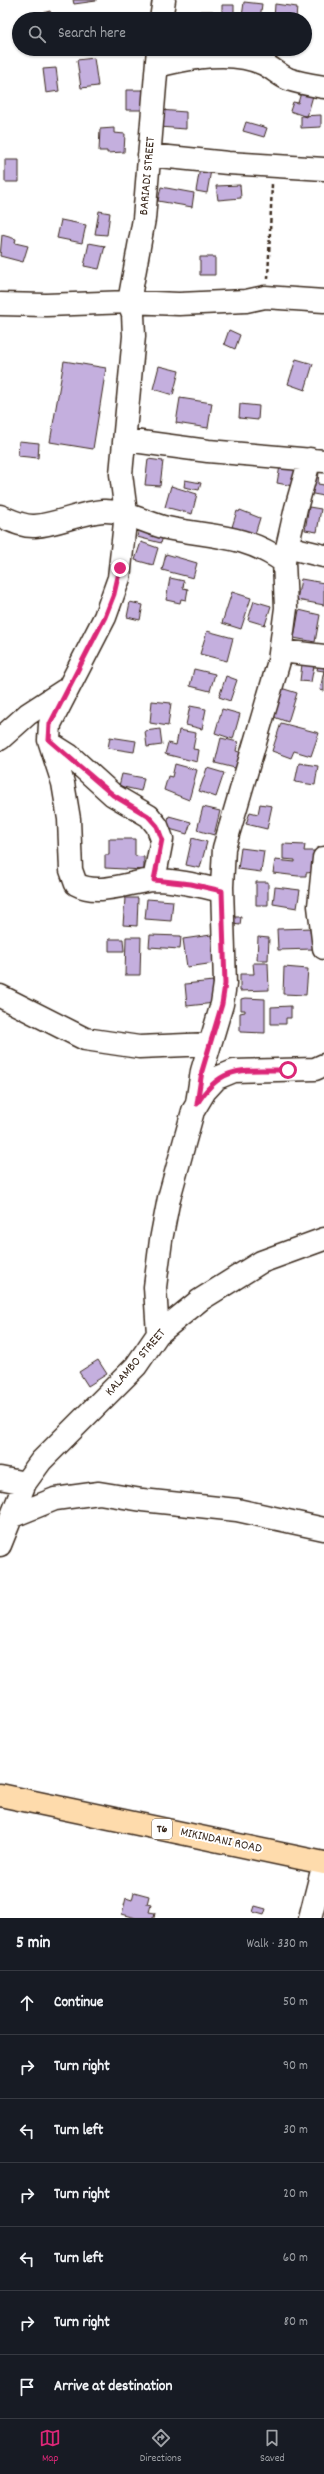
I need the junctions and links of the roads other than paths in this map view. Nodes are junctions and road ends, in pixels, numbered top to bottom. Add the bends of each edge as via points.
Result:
1 (164, 0) edge
2 (162, 12) edge
3 (158, 58) edge
4 (324, 87) edge
5 (150, 155) junction
6 (324, 168) edge
7 (324, 300) edge
8 (129, 302) junction
9 (0, 304) edge
10 (126, 440) junction
11 (317, 460) edge
12 (126, 513) junction
13 (0, 516) edge
14 (285, 555) junction
15 (324, 556) edge
16 (281, 652) junction
17 (324, 656) edge
18 (65, 690) junction
19 (0, 739) edge
20 (50, 743) junction
21 (324, 858) edge
22 (154, 880) junction
23 (222, 891) junction
24 (324, 948) edge
25 (0, 996) edge
26 (210, 1044) junction
27 (324, 1066) edge
28 (197, 1104) junction
29 (324, 1239) edge
30 (158, 1334) junction
31 (0, 1478) edge
32 (25, 1483) junction
33 (13, 1516) junction
34 (324, 1529) edge
35 (0, 1545) edge
36 (0, 1795) edge
37 (324, 1863) edge
38 (310, 1918) edge

1 - 2 street
3 - 4 street via 226,56 246,59 264,64 287,78
3 - 5 street, BARIADI STREET
5 - 6 street
5 - 8 street, BARIADI STREET via 141,245
7 - 8 street via 265,297 246,301 179,304
8 - 9 street via 46,306
8 - 10 street via 134,331
10 - 11 street via 208,451
10 - 12 street via 121,474
11 - 14 street
12 - 13 street via 86,513 35,526 23,525
12 - 14 street via 139,520 168,528 218,535
12 - 18 street via 120,573 114,594 90,648
14 - 15 street
14 - 16 street via 286,608
16 - 17 street
16 - 23 street via 242,793 226,835
18 - 19 street via 28,714
18 - 20 street via 50,724
20 - 22 street via 69,755 113,795 148,816 157,826 162,839
20 - 22 street via 63,783 69,819 71,870 76,884 93,889
21 - 24 street via 319,906
22 - 23 street
23 - 26 street via 225,984
25 - 26 street via 85,1038 139,1047
26 - 28 street via 202,1071
27 - 28 street via 315,1069 234,1071 217,1078
28 - 30 street via 176,1170 161,1240 155,1287
29 - 30 street, KALAMBO STREET via 261,1262 200,1300
30 - 32 street, KALAMBO STREET via 136,1366 42,1461
31 - 32 street
32 - 33 street, KALAMBO STREET
33 - 34 street via 55,1499 99,1493 237,1510
33 - 35 street, KALAMBO STREET
36 - 37 highway, MIKINDANI ROAD / T6
37 - 38 street

